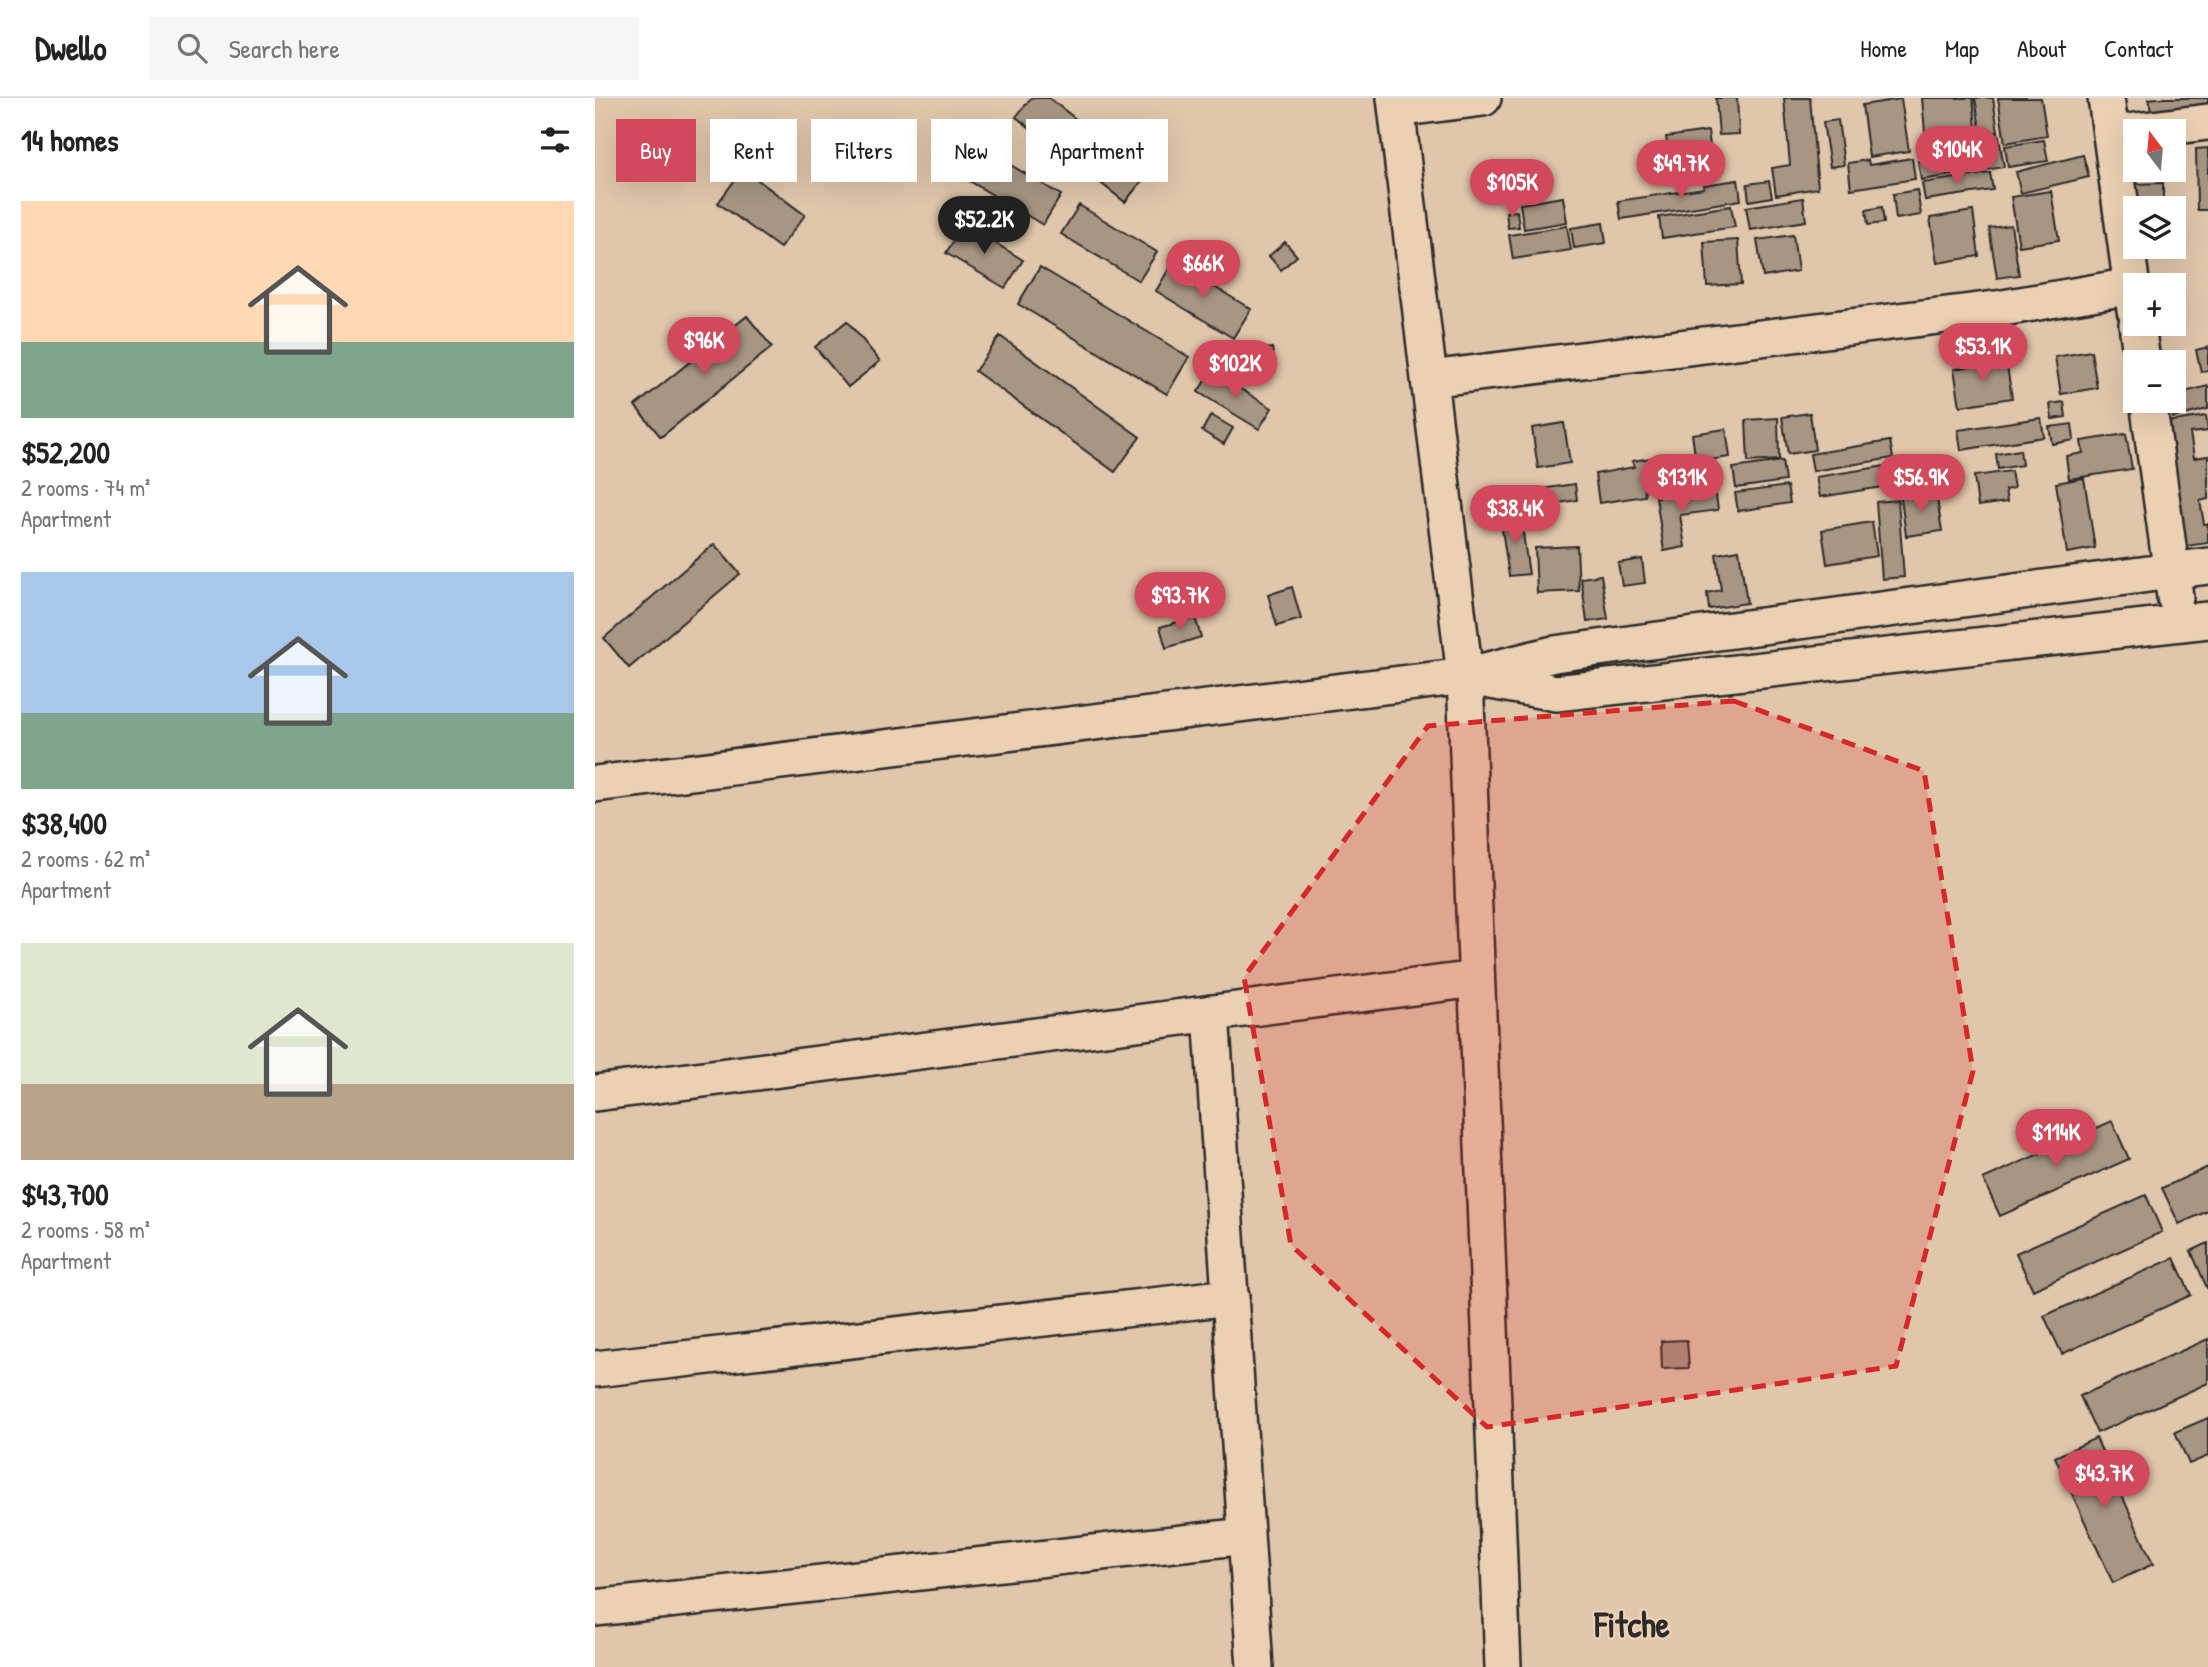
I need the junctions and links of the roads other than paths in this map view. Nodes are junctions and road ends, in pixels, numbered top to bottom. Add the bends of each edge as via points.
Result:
1 (1483, 98) edge
2 (2106, 98) edge
3 (1396, 104) edge
4 (2208, 122) edge
5 (2111, 134) junction
6 (2130, 273) edge
7 (2123, 299) edge
8 (1429, 379) junction
9 (2150, 413) edge
10 (2208, 566) edge
11 (2171, 572) junction
12 (2193, 622) edge
13 (1465, 676) junction
14 (595, 784) edge
15 (1476, 979) junction
16 (1211, 1013) junction
17 (595, 1093) edge
18 (1231, 1297) junction
19 (595, 1369) edge
20 (1247, 1536) junction
21 (595, 1608) edge
22 (1255, 1667) edge
23 (1503, 1667) edge

1 - 3 street
2 - 5 street
3 - 8 street
4 - 5 street
5 - 6 street
7 - 8 street via 2003,308
8 - 13 street
9 - 11 street
10 - 11 street
11 - 12 street
11 - 13 street via 1554,654
12 - 13 street via 1556,693
13 - 14 street
13 - 15 street
15 - 16 street
15 - 23 street
16 - 17 street
16 - 18 street
18 - 19 street
18 - 20 street
20 - 21 street
20 - 22 street

